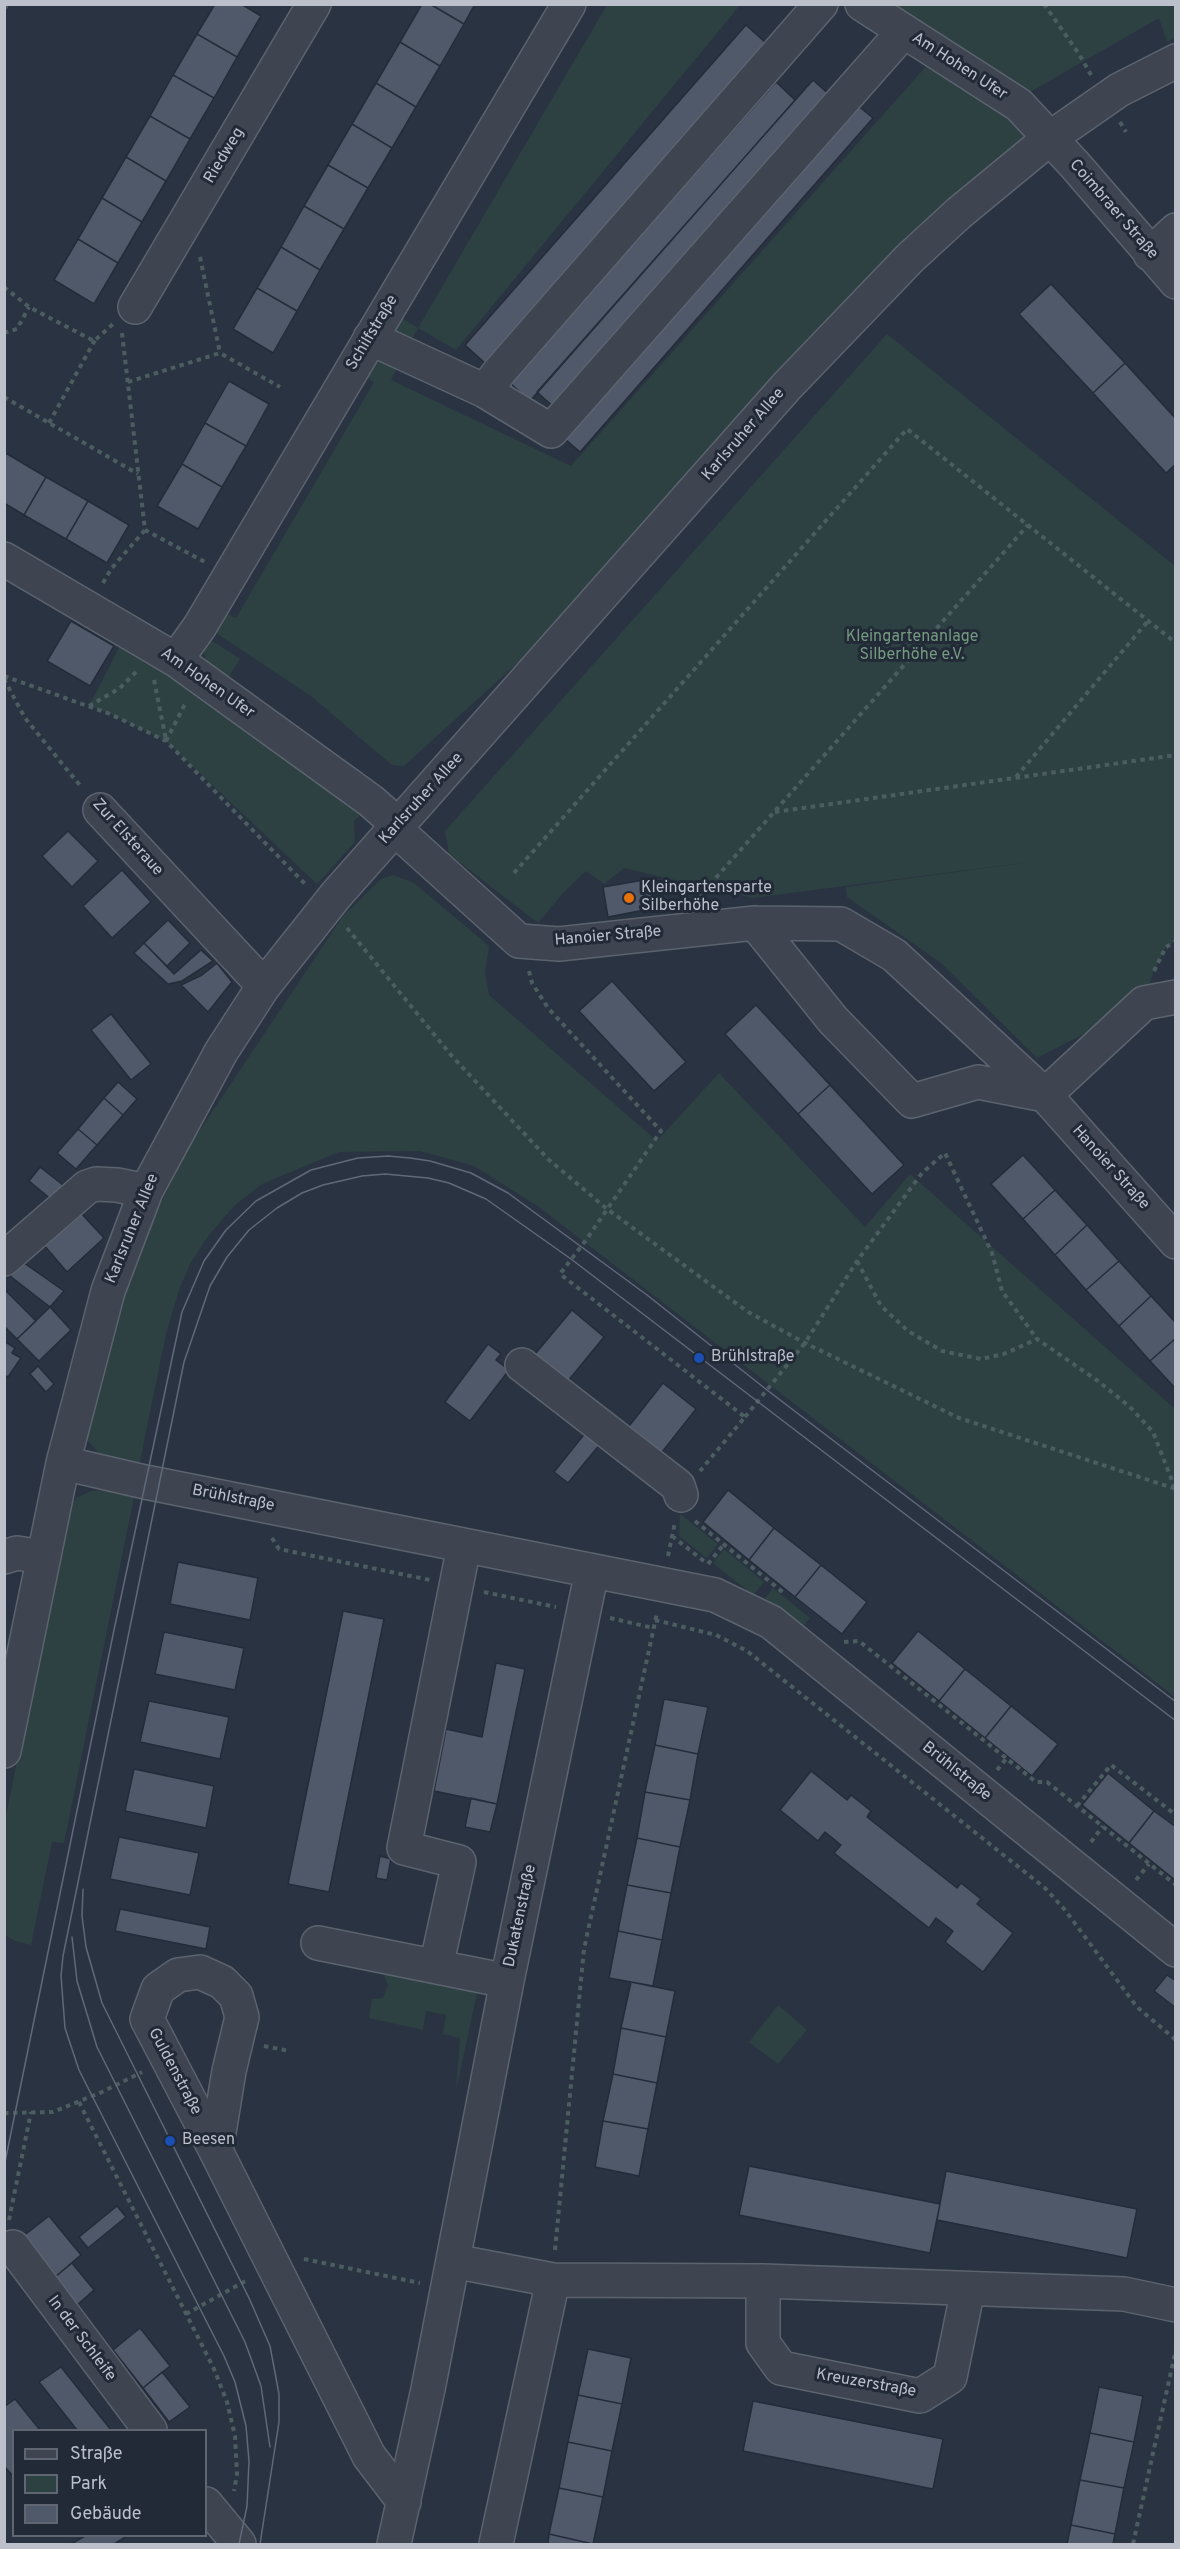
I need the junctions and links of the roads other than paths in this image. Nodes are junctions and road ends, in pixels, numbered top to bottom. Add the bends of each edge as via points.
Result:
1 (314, 4) edge
2 (569, 4) edge
3 (821, 4) edge
4 (862, 4) edge
5 (904, 31) junction
6 (1176, 61) edge
7 (1050, 138) junction
8 (1176, 230) edge
9 (1150, 254) junction
10 (1176, 282) edge
11 (127, 312) road end
12 (370, 338) junction
13 (485, 391) junction
14 (4, 559) edge
15 (170, 660) junction
16 (100, 810) road end
17 (396, 827) junction
18 (755, 923) junction
19 (264, 986) junction
20 (1176, 997) edge
21 (1045, 1095) junction
22 (146, 1191) junction
23 (1176, 1242) edge
24 (4, 1259) edge
25 (522, 1365) dead end
26 (63, 1463) junction
27 (684, 1505) road end
28 (465, 1545) junction
29 (4, 1557) edge
30 (43, 1557) junction
31 (592, 1571) junction
32 (4, 1751) edge
33 (318, 1943) dead end
34 (1176, 1950) edge
35 (436, 1966) junction
36 (507, 1981) junction
37 (216, 2151) junction
38 (11, 2235) road end
39 (453, 2261) junction
40 (552, 2280) junction
41 (763, 2281) junction
42 (968, 2289) junction
43 (1176, 2305) edge
44 (149, 2429) edge
45 (404, 2502) junction
46 (207, 2505) edge
47 (234, 2538) edge
48 (394, 2544) edge
49 (496, 2544) edge

1 - 11 street, Riedweg via 175,240
2 - 12 street, Schilfstraße
3 - 13 street
4 - 5 street, Am Hohen Ufer
5 - 7 street, Am Hohen Ufer via 1018,105
5 - 13 street via 550,431
6 - 7 street, Karlsruher Allee via 1119,90
7 - 9 street, Coimbraer Straße
7 - 17 street, Karlsruher Allee via 910,258 795,378
8 - 9 street
9 - 10 street, Coimbraer Straße
12 - 13 street
12 - 15 street, Schilfstraße via 200,626
14 - 15 street, Am Hohen Ufer
15 - 17 street, Am Hohen Ufer via 371,801
16 - 19 street, Zur Elsteraue
17 - 18 street, Hanoier Straße via 519,941 559,944
17 - 19 street, Karlsruher Allee
18 - 21 street, Hanoier Straße via 840,924 894,955
18 - 21 street via 834,1020 912,1101 978,1082
19 - 22 street, Karlsruher Allee via 221,1052
20 - 21 street via 1144,1003
21 - 23 street, Hanoier Straße
22 - 24 street via 117,1185 87,1187
22 - 26 street, Karlsruher Allee via 108,1291
25 - 27 street via 678,1486
26 - 28 street, Brühlstraße
26 - 30 street, Karlsruher Allee
28 - 31 street, Brühlstraße
28 - 35 street via 404,1848 459,1862
29 - 30 street via 17,1553
30 - 32 street, Karlsruher Allee
31 - 34 street, Brühlstraße via 715,1595 771,1622
31 - 36 street, Dukatenstraße
33 - 35 street
35 - 36 street
36 - 39 street, Dukatenstraße
37 - 37 street, Guldenstraße via 242,2017 236,1996 222,1982 200,1972 178,1975 158,1989 147,2019
37 - 45 street, Guldenstraße via 369,2456
38 - 44 street, In der Schleife
39 - 40 street
39 - 45 street
40 - 41 street
40 - 49 street
41 - 42 street
41 - 42 street, Kreuzerstraße via 763,2343 781,2368 920,2396 950,2377
42 - 43 street via 1124,2294
45 - 48 street
46 - 47 street

